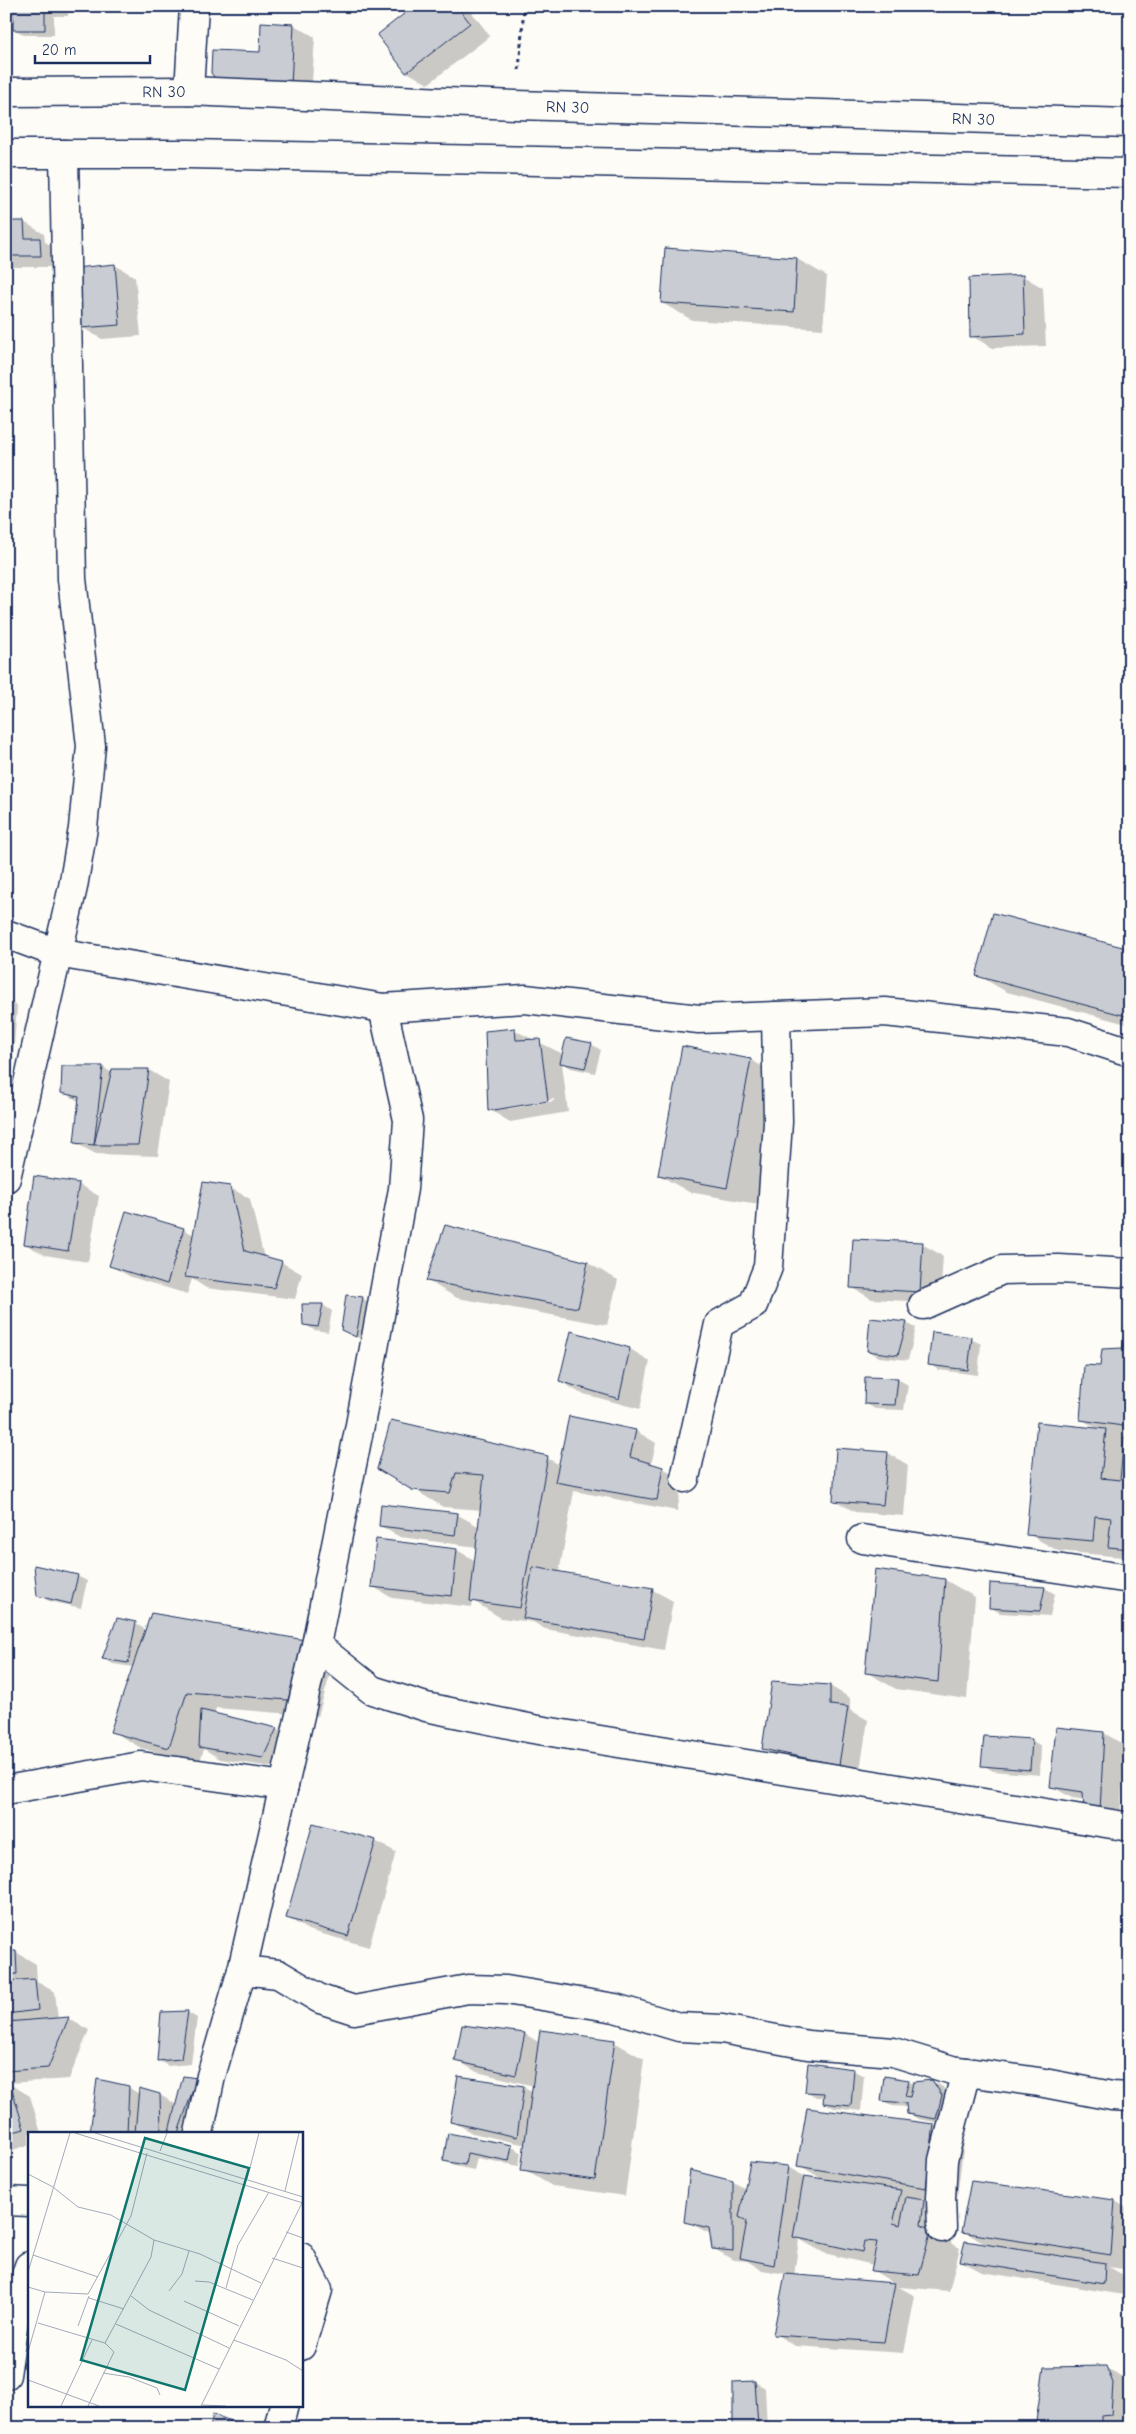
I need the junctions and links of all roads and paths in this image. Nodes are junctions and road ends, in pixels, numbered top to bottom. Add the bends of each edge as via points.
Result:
1 (194, 6) edge
2 (524, 6) edge
3 (188, 91) junction
4 (6, 92) edge
5 (516, 104) junction
6 (1130, 123) edge
7 (6, 154) edge
8 (64, 154) junction
9 (1130, 174) edge
10 (6, 934) edge
11 (57, 953) junction
12 (383, 1008) junction
13 (776, 1016) junction
14 (1130, 1052) edge
15 (6, 1178) edge
16 (1130, 1273) edge
17 (923, 1305) dead end
18 (686, 1478) dead end
19 (862, 1539) dead end
20 (1130, 1579) edge
21 (316, 1645) junction
22 (284, 1786) junction
23 (6, 1790) edge
24 (1130, 1827) edge
25 (242, 1970) junction
26 (966, 2072) junction
27 (1130, 2097) edge
28 (199, 2132) edge
29 (6, 2201) edge
30 (28, 2202) edge
31 (942, 2228) dead end
32 (302, 2259) edge
33 (28, 2269) edge
34 (302, 2343) edge
35 (6, 2375) edge
36 (284, 2406) edge
37 (278, 2428) edge

1 - 3 street
2 - 5 path
3 - 4 street, RN 30 / RN 30
3 - 5 street, RN 30 / RN 30
5 - 6 street, RN 30 / RN 30
7 - 8 street
8 - 9 street
8 - 11 street via 72,579 91,746 74,887
10 - 11 street
11 - 12 street
11 - 15 street
12 - 13 street via 525,999 699,1019
12 - 21 street via 408,1120 403,1189
13 - 14 street via 885,1012 1068,1032
13 - 18 street via 778,1122 768,1268 753,1305 719,1324
16 - 17 street via 1059,1268 1002,1270
19 - 20 street
21 - 22 street
21 - 24 street via 372,1690 426,1707 533,1729
22 - 23 street via 142,1766
22 - 25 street
25 - 26 street via 278,1974 320,1999 354,2010 468,1989 506,1990 614,2008 679,2027 722,2030 808,2045 893,2052
25 - 28 street via 211,2076
26 - 27 street
26 - 31 street via 943,2160
29 - 30 street
32 - 34 street via 318,2290
33 - 35 street via 17,2300
36 - 37 street

